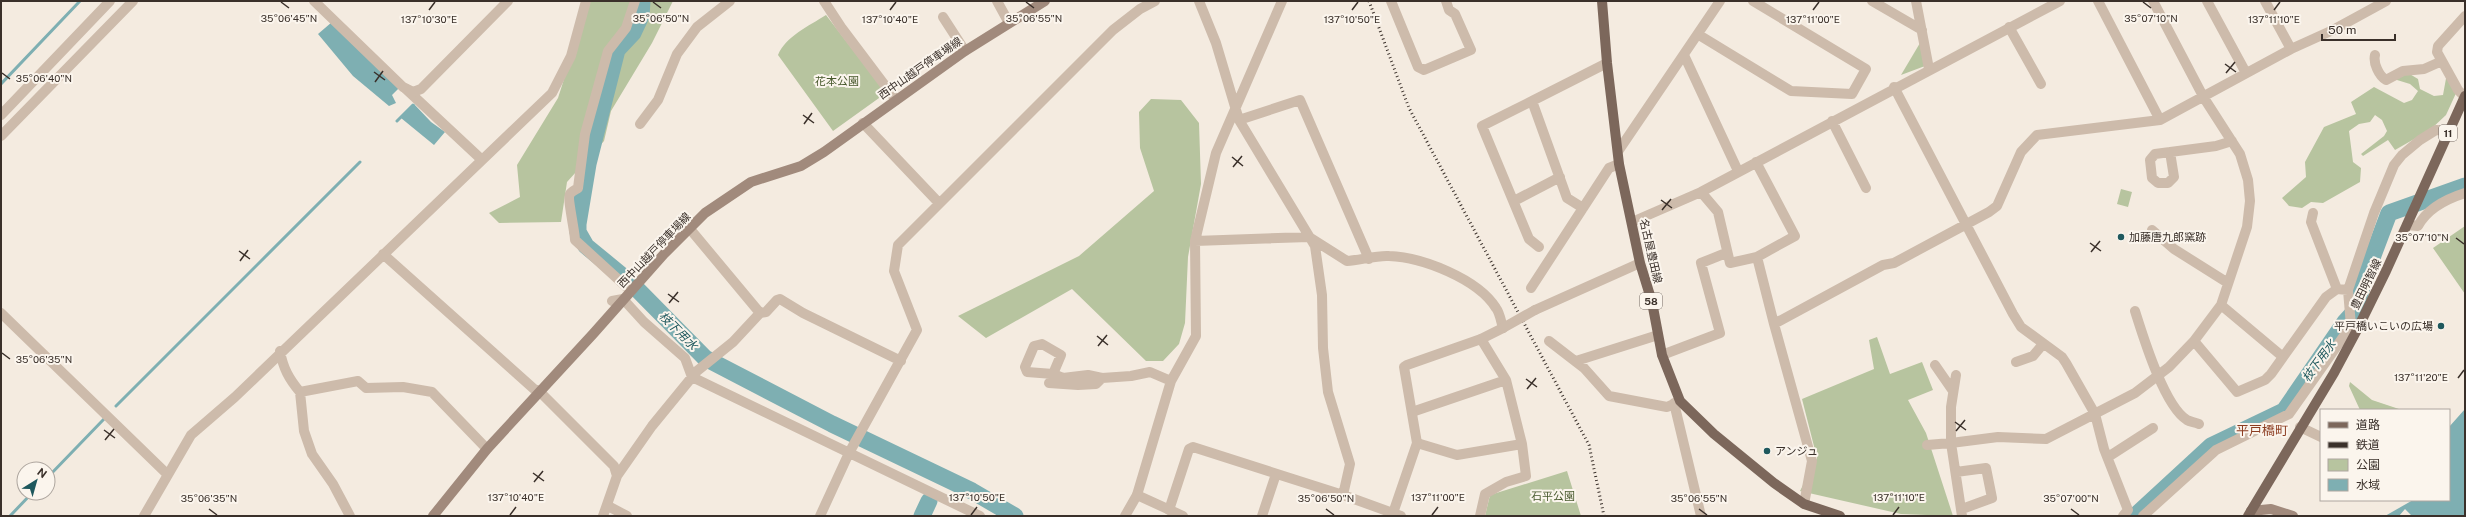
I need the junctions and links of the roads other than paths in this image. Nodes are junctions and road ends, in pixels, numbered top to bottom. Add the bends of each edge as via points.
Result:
1 (110, 1) edge
2 (133, 1) edge
3 (314, 1) edge
4 (508, 1) edge
5 (586, 1) edge
6 (635, 1) edge
7 (730, 1) edge
8 (824, 1) edge
9 (997, 1) edge
10 (1046, 1) edge
11 (1155, 1) edge
12 (1199, 1) edge
13 (1282, 1) edge
14 (1391, 1) edge
15 (1446, 1) edge
16 (1602, 1) edge
17 (1720, 1) edge
18 (1753, 1) edge
19 (1872, 1) edge
20 (1916, 1) edge
21 (2060, 1) edge
22 (2098, 1) edge
23 (2153, 1) edge
24 (2207, 1) edge
25 (2265, 1) edge
26 (2386, 1) edge
27 (2465, 16) edge
28 (943, 17) dead end
29 (1009, 23) junction
30 (2009, 27) junction
31 (1922, 30) junction
32 (1699, 34) junction
33 (2291, 49) junction
34 (965, 51) junction
35 (1684, 55) junction
36 (2375, 55) dead end
37 (2442, 61) junction
38 (1607, 63) junction
39 (1929, 69) junction
40 (2246, 73) junction
41 (2041, 84) dead end
42 (1894, 87) junction
43 (406, 89) junction
44 (1852, 94) junction
45 (2465, 97) edge
46 (2204, 98) junction
47 (896, 100) junction
48 (1532, 101) junction
49 (1236, 107) junction
50 (1856, 108) junction
51 (1, 115) edge
52 (1240, 120) junction
53 (2160, 120) junction
54 (1832, 121) junction
55 (863, 123) junction
56 (640, 124) dead end
57 (2449, 131) junction
58 (1, 136) edge
59 (2232, 141) junction
60 (1619, 150) junction
61 (2170, 152) dead end
62 (481, 159) junction
63 (1756, 162) junction
64 (1620, 164) junction
65 (1738, 171) junction
66 (1560, 177) junction
67 (1866, 188) dead end
68 (1701, 192) junction
69 (2465, 193) edge
70 (1514, 201) junction
71 (938, 202) junction
72 (1583, 208) junction
73 (2314, 213) dead end
74 (1632, 222) junction
75 (2408, 222) junction
76 (1965, 224) junction
77 (690, 229) junction
78 (2152, 230) dead end
79 (1309, 238) junction
80 (1195, 241) junction
81 (1539, 246) dead end
82 (1726, 253) junction
83 (383, 254) junction
84 (1757, 257) junction
85 (1369, 259) junction
86 (1640, 263) junction
87 (2228, 283) junction
88 (1531, 288) dead end
89 (2337, 289) junction
90 (2348, 290) junction
91 (631, 291) junction
92 (623, 299) junction
93 (612, 301) dead end
94 (2221, 305) junction
95 (2134, 311) dead end
96 (1, 313) edge
97 (760, 313) junction
98 (1774, 324) junction
99 (2353, 326) junction
100 (1503, 328) junction
101 (1658, 335) junction
102 (1481, 339) junction
103 (1549, 341) dead end
104 (2194, 341) junction
105 (2043, 344) junction
106 (280, 351) junction
107 (1662, 355) junction
108 (2283, 357) junction
109 (901, 361) junction
110 (1576, 361) junction
111 (2016, 362) dead end
112 (1935, 365) dead end
113 (1956, 375) dead end
114 (2158, 376) junction
115 (692, 377) junction
116 (1051, 379) dead end
117 (1506, 380) junction
118 (1171, 381) junction
119 (539, 391) junction
120 (1953, 391) junction
121 (300, 392) junction
122 (1677, 402) junction
123 (1412, 412) junction
124 (2095, 414) junction
125 (2199, 424) dead end
126 (2300, 427) junction
127 (2153, 428) dead end
128 (2320, 437) edge
129 (1417, 442) junction
130 (1951, 443) junction
131 (1522, 444) junction
132 (1927, 445) dead end
133 (487, 449) junction
134 (852, 449) junction
135 (2108, 457) junction
136 (1956, 472) junction
137 (167, 474) junction
138 (1276, 474) junction
139 (617, 476) junction
140 (1137, 495) junction
141 (1343, 495) junction
142 (1804, 504) junction
143 (608, 506) junction
144 (1169, 510) junction
145 (1962, 513) edge
146 (2250, 514) edge
147 (1395, 515) edge
148 (144, 516) edge
149 (350, 516) edge
150 (433, 516) edge
151 (603, 516) edge
152 (627, 516) edge
153 (820, 516) edge
154 (980, 516) edge
155 (1125, 516) edge
156 (1183, 516) edge
157 (1262, 516) edge
158 (1480, 516) edge
159 (1700, 516) edge
160 (1840, 516) edge
161 (2123, 516) edge
162 (2143, 516) edge
163 (2240, 516) edge
164 (2293, 516) edge

1 - 51 street
2 - 58 street
3 - 43 street
4 - 43 street via 421,89 413,92
5 - 62 street via 571,56 552,93 539,108
6 - 91 street via 628,23 608,51 586,134 578,188 569,195 568,200 575,240
7 - 56 street via 697,27 677,54 658,100
8 - 47 street
9 - 29 street
10 - 29 main road, 西中山越戸停車場線
11 - 71 street via 1140,8 1113,30
12 - 49 street via 1216,43
13 - 49 street
14 - 15 street via 1418,67 1424,70 1471,50
16 - 38 main road, 名古屋豊田線 / 58
17 - 32 street
18 - 44 street via 1866,69
19 - 31 street
20 - 31 street
21 - 30 street
22 - 53 street
23 - 46 street
24 - 40 street
25 - 33 street
26 - 33 street
27 - 37 street via 2438,46 2437,52
28 - 34 street
29 - 34 main road, 西中山越戸停車場線
30 - 39 street
30 - 41 street
31 - 39 street
32 - 35 street
32 - 44 street via 1791,91
33 - 40 street
34 - 47 main road, 西中山越戸停車場線
35 - 60 street
35 - 65 street
36 - 37 street via 2375,63 2382,78 2386,80 2403,71 2424,69
37 - 45 street via 2458,90
38 - 48 street
38 - 60 main road, 名古屋豊田線 / 58
39 - 42 street
40 - 46 street
42 - 50 street
42 - 76 street
43 - 62 street
44 - 50 street
45 - 57 main road, 豊田明智線 / 11
46 - 53 street
46 - 59 street
47 - 55 main road, 西中山越戸停車場線
48 - 66 street
48 - 70 street via 1482,126
49 - 52 street
49 - 80 street via 1218,146
50 - 54 street
52 - 79 street
52 - 85 street via 1300,100
53 - 76 street via 2037,135 2021,152 1997,206
54 - 63 street
54 - 67 street
55 - 71 street
55 - 77 main road, 西中山越戸停車場線 via 846,138 801,166 751,182 727,196
57 - 75 main road, 豊田明智線 / 11
57 - 90 street via 2436,130 2420,140 2394,165
59 - 61 street via 2216,146
59 - 87 street via 2245,167 2250,202 2247,227
60 - 64 main road, 名古屋豊田線 / 58
62 - 83 street
63 - 65 street
63 - 84 street via 1796,236
64 - 72 street via 1609,168
64 - 74 main road, 名古屋豊田線 / 58
65 - 68 street
66 - 70 street
66 - 72 street via 1567,198
68 - 74 street
68 - 82 street via 1718,212
69 - 75 street via 2425,214 2418,226
70 - 81 street via 1529,239
71 - 109 street via 898,245 894,271 917,330
72 - 88 street
73 - 89 street via 2311,222
74 - 86 main road, 名古屋豊田線 / 58
75 - 99 main road, 豊田明智線 / 11
76 - 98 street
76 - 105 street via 2021,327
77 - 91 main road, 西中山越戸停車場線
77 - 97 street
78 - 87 street via 2174,249
79 - 80 street
79 - 85 street via 1347,261
79 - 141 street via 1316,246 1328,392 1350,464
80 - 118 street via 1196,336
82 - 84 street via 1730,264
82 - 107 street via 1701,263 1720,334
83 - 106 street
83 - 119 street
84 - 98 street
85 - 100 street via 1388,255 1418,260 1463,278 1496,308
86 - 100 street, bridge via 1535,310
86 - 101 main road, 名古屋豊田線 / 58 via 1652,302
87 - 94 street
89 - 90 street
89 - 108 street via 2321,303
90 - 99 street
91 - 92 main road, 西中山越戸停車場線
92 - 93 street
92 - 115 street via 644,322 685,358
92 - 119 main road, 西中山越戸停車場線
94 - 104 street
94 - 108 street
95 - 114 street
96 - 137 street
97 - 109 street via 766,312 780,299
97 - 115 street via 733,342
98 - 142 street via 1812,461
99 - 126 main road, 豊田明智線 / 11 via 2334,373
99 - 162 street via 2289,414 2216,450
100 - 102 street
101 - 107 main road, 名古屋豊田線 / 58
101 - 110 street
102 - 117 street
102 - 123 street via 1404,367
103 - 110 street
104 - 108 street via 2237,392 2265,380
104 - 114 street
105 - 111 street via 2034,356
105 - 124 street via 2062,357
106 - 121 street via 283,367
106 - 137 street via 235,397 191,435
107 - 122 main road, 名古屋豊田線 / 58
109 - 134 street
110 - 122 street via 1609,396 1667,407
112 - 120 street
113 - 120 street
114 - 124 street via 2135,393
114 - 125 street via 2186,420
115 - 134 street
115 - 139 street via 652,426
116 - 118 street via 1088,375 1102,378 1131,376 1150,372
117 - 123 street
117 - 131 street
118 - 140 street
119 - 133 main road, 西中山越戸停車場線
119 - 139 street via 614,466
120 - 130 street
121 - 133 street via 358,382 366,388 404,387 432,392
121 - 149 street via 304,431 312,454 334,484
122 - 142 main road, 名古屋豊田線 / 58 via 1739,456
122 - 159 street
123 - 129 street
124 - 130 street via 2046,439 1998,437
124 - 135 street
126 - 128 street
126 - 146 main road, 豊田明智線 / 11
127 - 135 street
129 - 131 street via 1456,455
129 - 147 street
130 - 132 street
130 - 136 street
131 - 158 street via 1526,476 1506,482 1485,494
133 - 150 main road, 西中山越戸停車場線
134 - 153 street
134 - 154 street
135 - 161 street via 2128,510
136 - 145 street
136 - 145 street via 1986,468 1992,498
137 - 148 street
138 - 141 street
138 - 144 street via 1190,447
138 - 157 street
139 - 143 street
140 - 144 street
140 - 155 street
141 - 147 street
142 - 160 main road, 名古屋豊田線 / 58
143 - 151 street
143 - 152 street
144 - 156 street
146 - 163 main road
146 - 164 main road via 2271,509

